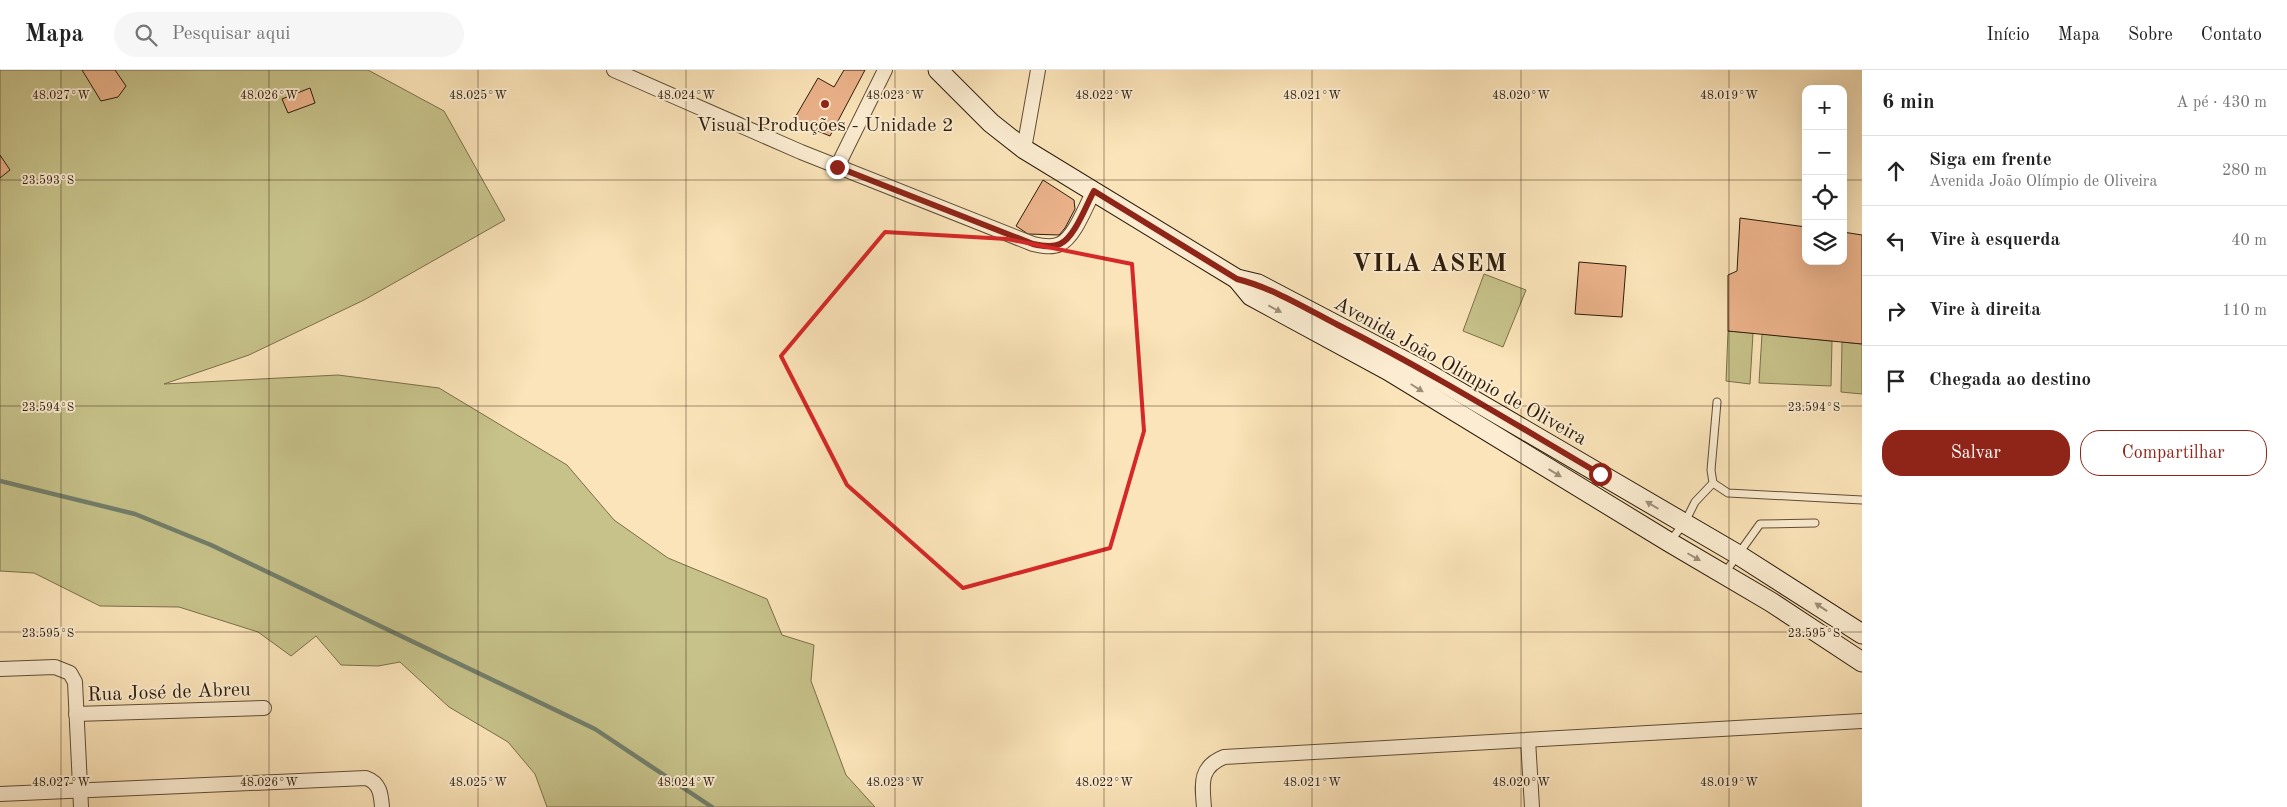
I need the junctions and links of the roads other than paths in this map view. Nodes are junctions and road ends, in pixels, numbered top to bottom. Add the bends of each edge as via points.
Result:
1 (885, 70) edge
2 (938, 70) edge
3 (1038, 70) edge
4 (617, 71) edge
5 (1024, 149) junction
6 (837, 167) junction
7 (1094, 191) junction
8 (1237, 279) junction
9 (1717, 402) dead end
10 (1714, 483) junction
11 (1862, 500) edge
12 (1815, 523) dead end
13 (1684, 524) junction
14 (1669, 542) junction
15 (1737, 554) junction
16 (1724, 574) junction
17 (1862, 634) edge
18 (1862, 662) edge
19 (0, 669) edge
20 (264, 708) dead end
21 (76, 714) junction
22 (1862, 721) edge
23 (1528, 740) junction
24 (80, 790) junction
25 (0, 794) edge
26 (81, 807) edge
27 (382, 807) edge
28 (1204, 807) edge
29 (1532, 807) edge

1 - 6 street
2 - 5 main road, Avenida João Olímpio de Oliveira via 991,123
3 - 5 street
4 - 6 street
5 - 7 main road, Avenida João Olímpio de Oliveira
6 - 7 street via 1033,244 1049,247 1061,244 1072,235
7 - 8 main road, Avenida João Olímpio de Oliveira
13 -> 8 main road, Avenida João Olímpio de Oliveira via 1422,370 1258,284
8 -> 14 main road, Avenida João Olímpio de Oliveira via 1251,296 1388,371
9 - 10 lane via 1711,470
10 - 11 lane via 1728,494
10 - 13 lane via 1694,502
12 - 15 lane via 1760,524
13 - 14 lane
13 - 15 main road, Avenida João Olímpio de Oliveira
14 -> 16 main road, Avenida João Olímpio de Oliveira
15 - 16 lane
17 -> 15 main road, Avenida João Olímpio de Oliveira
16 - 18 main road, Avenida João Olímpio de Oliveira
19 - 21 street via 55,667 70,673 74,682
20 - 21 street, Rua José de Abreu
21 - 24 street
22 - 23 street
23 - 28 street via 1224,757 1212,762 1206,772 1202,784
23 - 29 street
24 - 25 street
24 - 26 street
24 - 27 street via 366,778 373,780 379,788

